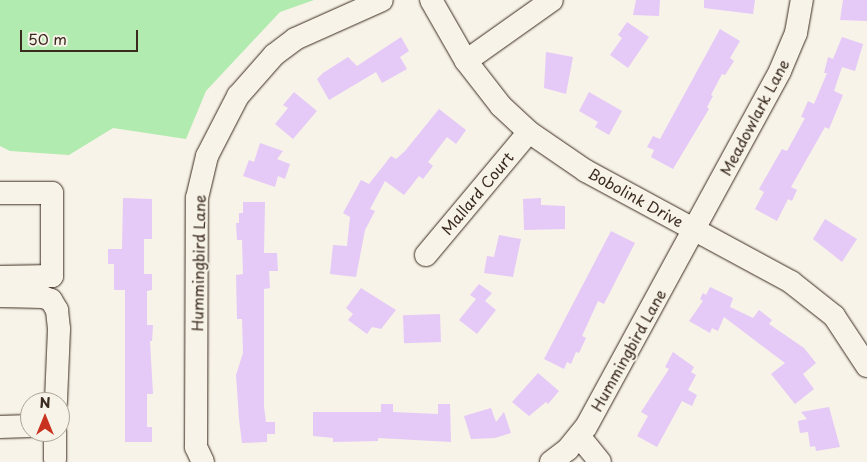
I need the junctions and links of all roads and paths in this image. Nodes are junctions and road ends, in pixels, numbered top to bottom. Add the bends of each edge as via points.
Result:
1 (382, 0) edge
2 (431, 0) edge
3 (552, 0) edge
4 (802, 0) edge
5 (466, 61) junction
6 (529, 132) junction
7 (0, 193) edge
8 (694, 229) junction
9 (426, 254) dead end
10 (0, 277) edge
11 (0, 296) edge
12 (867, 366) edge
13 (57, 392) edge
14 (0, 426) edge
15 (20, 426) edge
16 (579, 436) junction
17 (56, 442) edge
18 (55, 459) dead end
19 (203, 462) edge
20 (551, 462) edge
21 (600, 462) edge

1 - 19 street, Hummingbird Lane via 295,39 274,55 238,96 207,156 197,198 196,447
2 - 5 street, Bobolink Drive
3 - 5 street
4 - 8 street, Meadowlark Lane via 796,33 780,71
5 - 6 street, Bobolink Drive via 501,106
6 - 8 street, Bobolink Drive via 586,171
6 - 9 street, Mallard Court
7 - 10 street via 52,193 52,276
8 - 12 street, Bobolink Drive via 791,282 815,299 844,329
8 - 16 street, Hummingbird Lane
11 - 13 street via 42,297 51,300 57,310 60,328
14 - 15 street
16 - 20 street, Hummingbird Lane
16 - 21 street
17 - 18 street

